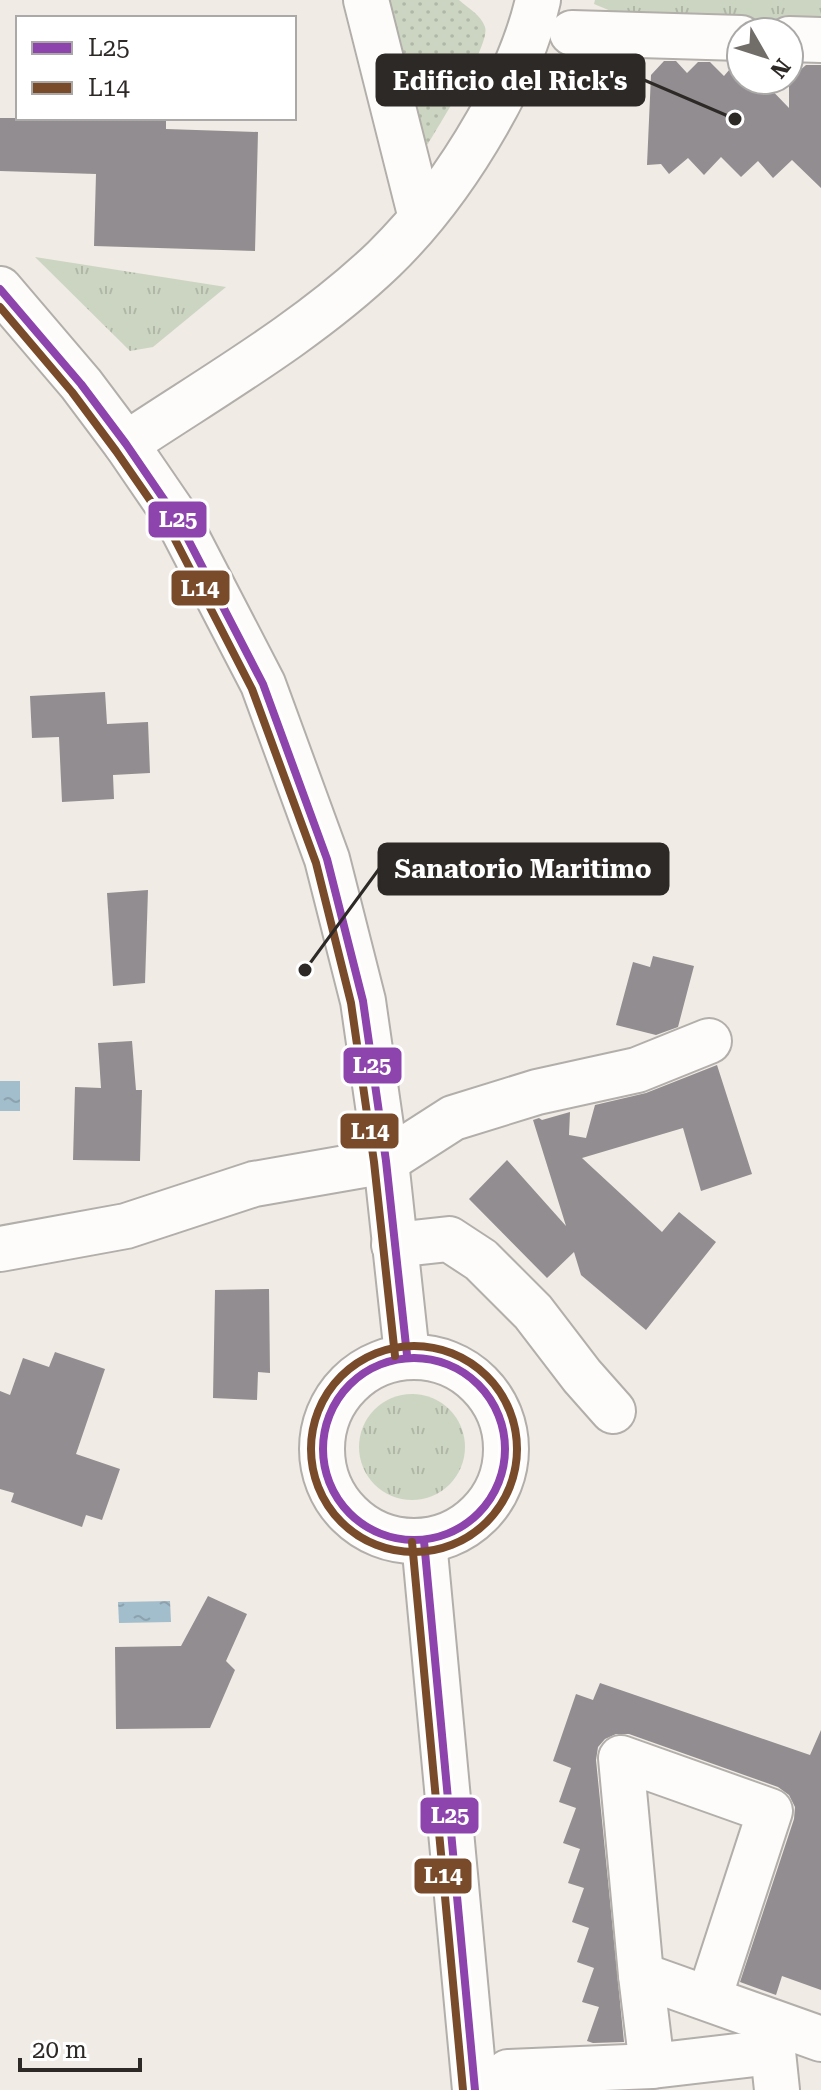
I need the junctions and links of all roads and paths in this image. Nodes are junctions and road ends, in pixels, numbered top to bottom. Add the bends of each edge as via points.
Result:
1 (366, 0) edge
2 (516, 2) edge
3 (572, 33) dead end
4 (725, 38) edge
5 (421, 218) junction
6 (0, 289) edge
7 (126, 444) junction
8 (709, 1041) dead end
9 (386, 1161) junction
10 (394, 1245) junction
11 (0, 1249) edge
12 (407, 1355) junction
13 (613, 1411) dead end
14 (424, 1541) junction
15 (641, 1975) junction
16 (709, 1998) junction
17 (821, 2039) edge
18 (773, 2054) edge
19 (652, 2066) junction
20 (492, 2081) edge

1 - 5 street
2 - 5 street via 534,19 518,63 467,157
3 - 4 street
5 - 7 street via 345,293
6 - 7 street
7 - 9 street via 178,520 263,684 327,859 363,1001
8 - 9 street via 637,1070 453,1118
9 - 10 street
9 - 11 street via 254,1184 126,1226
10 - 12 street
10 - 13 street via 449,1239 481,1260 533,1312
12 - 14 street via 453,1368 484,1390 503,1424 505,1475 495,1498 467,1527
12 - 14 street via 375,1365 345,1387 325,1419 321,1456 332,1492 356,1520 390,1537
14 - 20 street
15 - 16 street
15 - 16 street via 621,1758 770,1811
15 - 19 street
16 - 18 street
17 - 18 street
18 - 19 street
19 - 20 street

